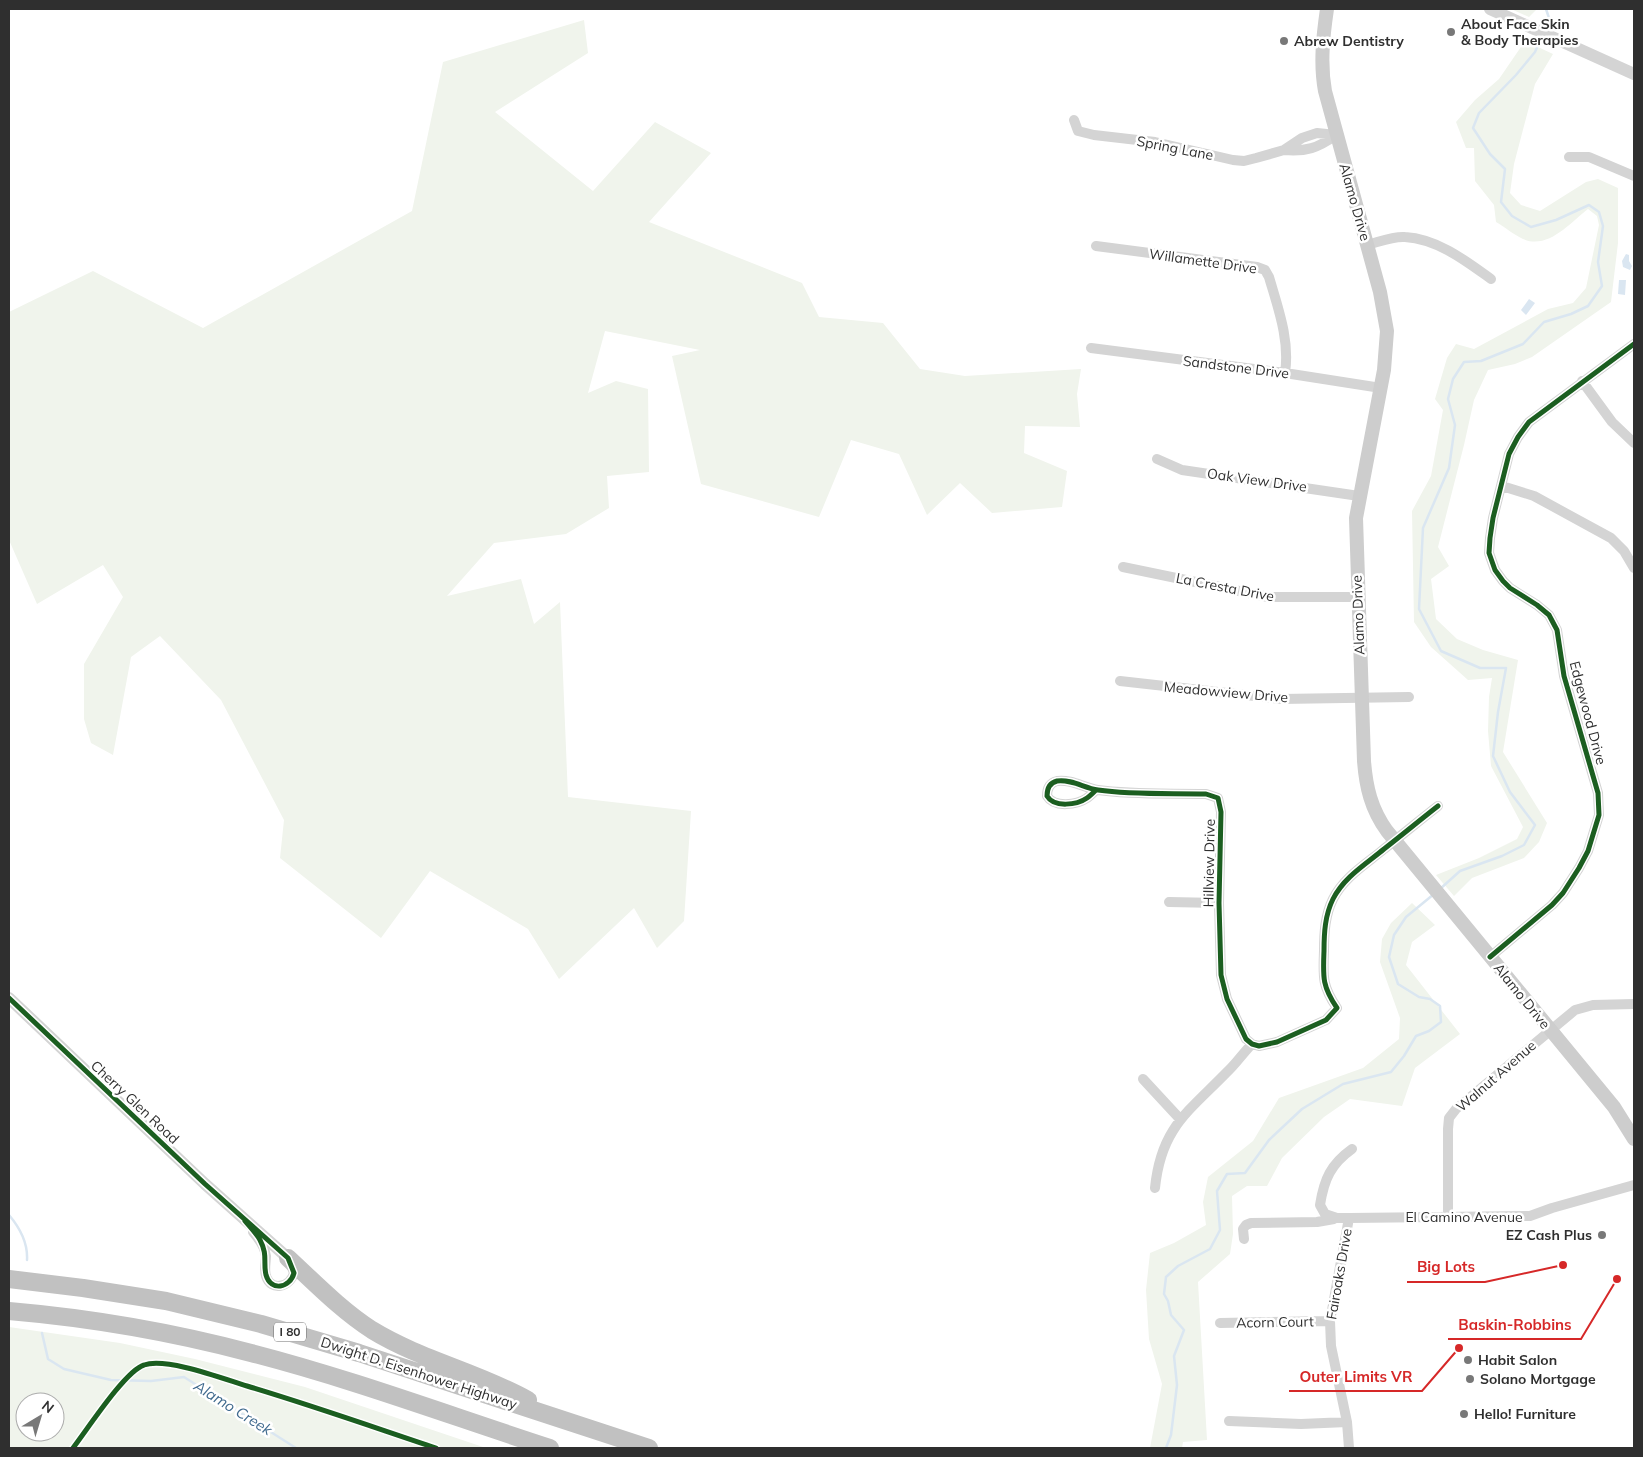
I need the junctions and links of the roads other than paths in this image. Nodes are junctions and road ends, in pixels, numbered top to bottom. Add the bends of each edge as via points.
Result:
1 (1328, 9) edge
2 (1490, 9) edge
3 (1634, 74) edge
4 (1074, 120) dead end
5 (1336, 135) junction
6 (1569, 157) dead end
7 (1634, 176) edge
8 (1367, 245) junction
9 (1096, 246) dead end
10 (1491, 279) dead end
11 (1634, 344) edge
12 (1091, 348) dead end
13 (1284, 373) junction
14 (1582, 382) junction
15 (1381, 388) junction
16 (1634, 443) edge
17 (1157, 459) dead end
18 (1502, 486) junction
19 (1359, 496) junction
20 (1124, 567) dead end
21 (1634, 568) edge
22 (1358, 597) junction
23 (1120, 681) dead end
24 (1361, 697) junction
25 (1409, 697) dead end
26 (1096, 790) dead end
27 (1438, 806) dead end
28 (1394, 841) junction
29 (1169, 902) dead end
30 (1220, 903) junction
31 (1490, 956) junction
32 (9, 998) edge
33 (1634, 1004) edge
34 (1550, 1030) junction
35 (1252, 1044) junction
36 (1143, 1079) dead end
37 (1180, 1119) junction
38 (1634, 1139) edge
39 (1352, 1150) dead end
40 (1634, 1185) edge
41 (1155, 1188) dead end
42 (1448, 1217) junction
43 (1337, 1218) junction
44 (1349, 1218) junction
45 (245, 1221) junction
46 (1244, 1239) dead end
47 (288, 1258) junction
48 (9, 1279) edge
49 (9, 1311) edge
50 (1330, 1321) junction
51 (1220, 1323) dead end
52 (563, 1420) junction
53 (1229, 1421) dead end
54 (1347, 1422) junction
55 (550, 1448) edge
56 (649, 1448) edge
57 (1349, 1448) edge

1 - 5 main road, Alamo Drive via 1323,40 1323,76
2 - 3 street
4 - 5 street, Spring Lane via 1078,131 1094,135 1155,142 1244,161 1284,150 1317,133
5 - 8 main road, Alamo Drive
6 - 7 street via 1589,157
8 - 10 street via 1403,237 1420,239 1442,247
8 - 15 main road, Alamo Drive via 1385,316 1387,349
9 - 13 street, Willamette Drive via 1265,270 1284,332
11 - 14 street, Edgewood Drive
12 - 13 street, Sandstone Drive
13 - 15 street, Sandstone Drive
14 - 16 street via 1612,422
14 - 18 street, Edgewood Drive via 1537,414 1523,430 1509,454
15 - 19 main road, Alamo Drive
17 - 19 street, Oak View Drive via 1182,470
18 - 21 street via 1534,496 1611,538
18 - 31 street, Edgewood Drive via 1490,538 1495,570 1510,588 1549,615 1557,630 1564,676 1598,793 1599,815 1588,851 1563,893
19 - 22 main road, Alamo Drive via 1356,525
20 - 22 street, La Cresta Drive via 1268,597
22 - 24 main road, Alamo Drive
23 - 24 street, Meadowview Drive via 1281,699
24 - 25 street, Meadowview Drive
24 - 28 main road, Alamo Drive via 1368,792 1374,811
26 - 30 street, Hillview Drive via 1206,794 1218,798 1222,812
27 - 28 street
28 - 31 main road, Alamo Drive
28 - 35 street via 1353,873 1333,898 1327,914 1324,983 1337,1008 1326,1020 1283,1039 1259,1046
29 - 30 street
30 - 35 street, Hillview Drive via 1221,975 1230,1007 1246,1039
31 - 34 main road, Alamo Drive
32 - 45 street, Cherry Glen Road
33 - 34 street, Walnut Avenue via 1585,1006
34 - 38 main road, Alamo Drive via 1614,1107
34 - 42 street, Walnut Avenue via 1449,1118
35 - 37 street
36 - 37 street
37 - 41 street via 1163,1149 1156,1170
39 - 43 street via 1342,1156 1326,1176 1321,1195 1320,1205 1325,1214
40 - 42 street, El Camino Avenue via 1530,1216
42 - 44 street, El Camino Avenue
43 - 44 street, El Camino Avenue
43 - 46 street, El Camino Avenue via 1316,1222 1251,1223 1242,1229
44 - 50 street, Fairoaks Drive
45 - 47 street, Cherry Glen Road
45 - 47 street, Cherry Glen Road via 260,1240 266,1255 266,1276 276,1286 292,1279 294,1273
47 - 52 highway via 355,1319 374,1331 512,1391
48 - 52 highway, Dwight D. Eisenhower Highway / I 80 via 166,1301 262,1324
49 - 55 highway, I 80 via 116,1324 252,1353
50 - 51 street, Acorn Court
50 - 54 street, Fairoaks Drive via 1333,1360
52 - 56 highway, Dwight D. Eisenhower Highway / I 80
53 - 54 street
54 - 57 street, Fairoaks Drive

